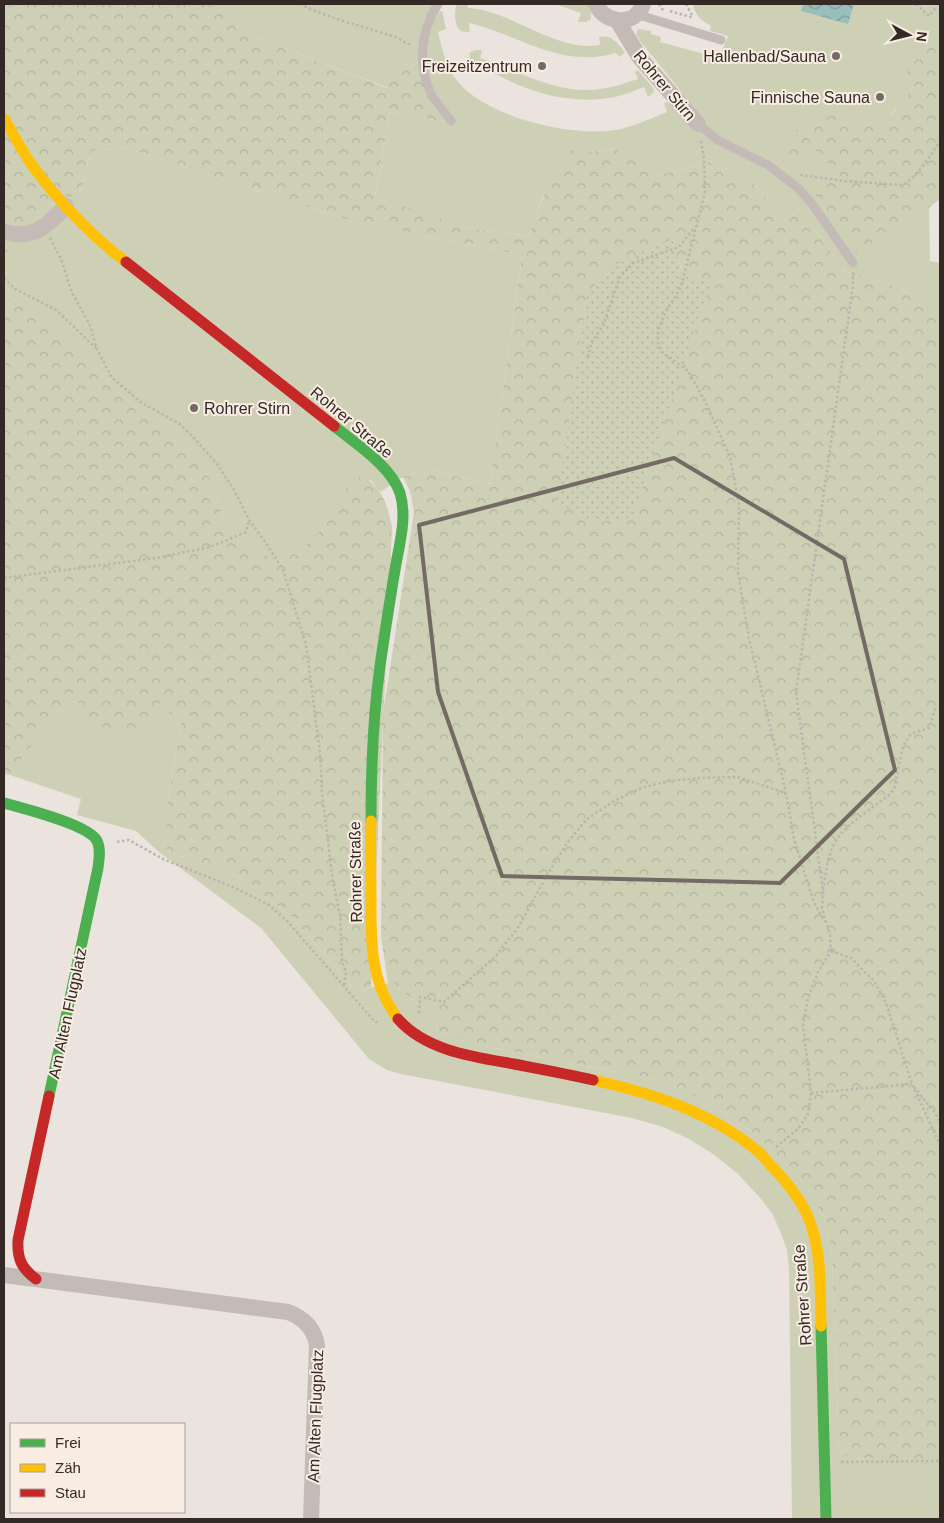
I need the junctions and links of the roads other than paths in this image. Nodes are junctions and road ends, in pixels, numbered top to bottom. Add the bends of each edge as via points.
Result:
1 (438, 4) edge
2 (596, 4) edge
3 (639, 9) edge
4 (617, 20) junction
5 (721, 40) dead end
6 (4, 119) edge
7 (451, 121) dead end
8 (698, 124) joint
9 (66, 206) junction
10 (4, 232) edge
11 (853, 263) road end
12 (4, 803) edge
13 (4, 1275) edge
14 (36, 1279) junction
15 (311, 1519) edge
16 (826, 1519) edge

1 - 7 lane via 428,25 424,67 426,80
2 - 4 street, Rohrer Stirn via 602,14
3 - 4 street via 625,20
3 - 5 lane
4 - 8 street, Rohrer Stirn via 640,58
6 - 9 main road, Rohrer Straße via 34,168
8 - 11 lane via 718,141 748,154 798,188
9 - 10 street via 43,229 28,233
9 - 16 main road, Rohrer Straße via 108,248 368,453 388,473 401,494 403,520 373,730 370,816 372,938 381,992 397,1018 412,1033 437,1046 588,1078 671,1101 713,1119 773,1165 795,1193 811,1223 818,1252
12 - 14 main road, Am Alten Flugplatz via 83,829 99,843 98,868 16,1253 27,1273
13 - 14 street, Am Alten Flugplatz
14 - 15 street, Am Alten Flugplatz via 288,1312 304,1320 315,1334 318,1350

